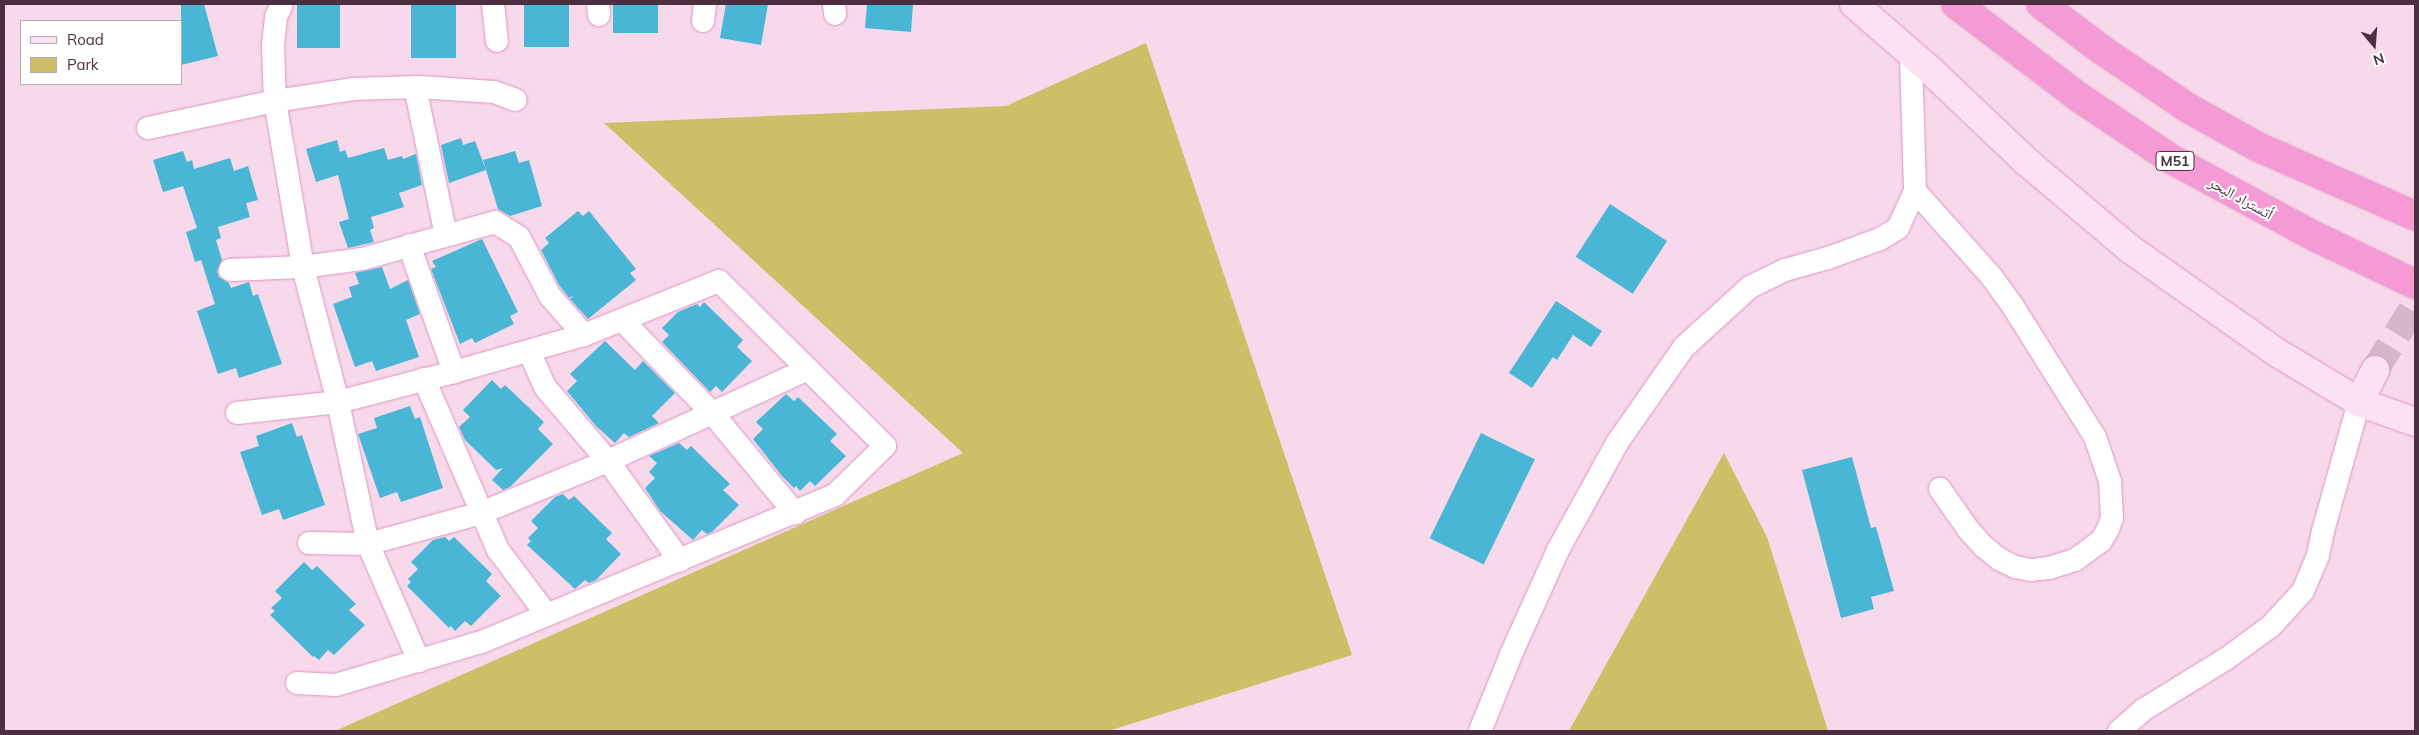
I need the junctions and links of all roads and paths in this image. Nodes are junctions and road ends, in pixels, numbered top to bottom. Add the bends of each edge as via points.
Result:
1 (282, 4) edge
2 (493, 4) edge
3 (1854, 4) edge
4 (1956, 4) edge
5 (2041, 4) edge
6 (496, 41) dead end
7 (1911, 53) junction
8 (415, 87) junction
9 (516, 100) dead end
10 (275, 101) junction
11 (148, 128) dead end
12 (1915, 191) junction
13 (2415, 216) edge
14 (446, 235) junction
15 (409, 245) junction
16 (303, 267) junction
17 (230, 270) dead end
18 (2415, 284) edge
19 (622, 320) junction
20 (584, 334) junction
21 (529, 351) junction
22 (808, 369) junction
23 (2375, 370) tunnel mouth
24 (454, 372) junction
25 (424, 380) junction
26 (338, 402) junction
27 (2359, 402) junction
28 (237, 413) dead end
29 (713, 414) junction
30 (2415, 422) edge
31 (608, 461) junction
32 (1940, 489) dead end
33 (481, 512) junction
34 (795, 513) junction
35 (309, 543) dead end
36 (368, 544) junction
37 (680, 561) junction
38 (547, 615) junction
39 (419, 660) junction
40 (297, 684) dead end
41 (1480, 731) edge
42 (2119, 731) edge

1 - 10 street via 276,17 273,45
2 - 6 street
3 - 7 street
4 - 18 highway, أتستراد البحر / M51 via 2077,96 2171,159 2314,236
5 - 13 highway via 2188,108 2258,147
7 - 12 street
7 - 27 street via 2027,162 2130,249 2276,352
8 - 9 street via 494,92
8 - 10 street via 353,88
8 - 14 street
10 - 11 street
10 - 16 street
12 - 32 street via 1991,276 2095,436 2110,481 2112,518 2101,541 2075,560 2061,566 2031,570 1999,559 1984,547
12 - 41 street via 1898,228 1880,240 1785,270 1750,287 1684,347 1617,443 1558,550
14 - 15 street
14 - 20 street via 494,222 519,236 550,296
15 - 16 street via 362,259
15 - 24 street
16 - 17 street
16 - 26 street
19 - 20 street
19 - 22 street via 719,281
19 - 29 street
20 - 21 street
21 - 24 street
21 - 31 street via 545,387
22 - 29 street
22 - 34 street via 885,446 835,495
23 - 27 street
24 - 25 street
25 - 26 street
25 - 33 street
26 - 28 street
26 - 36 street
27 - 30 street
27 - 42 street via 2318,556 2303,591 2271,626 2143,710
29 - 31 street
29 - 34 street
31 - 33 street
31 - 37 street
33 - 36 street
33 - 38 street via 498,550
34 - 37 street
35 - 36 street
36 - 39 street
37 - 38 street
38 - 39 street via 481,642
39 - 40 street via 336,685

